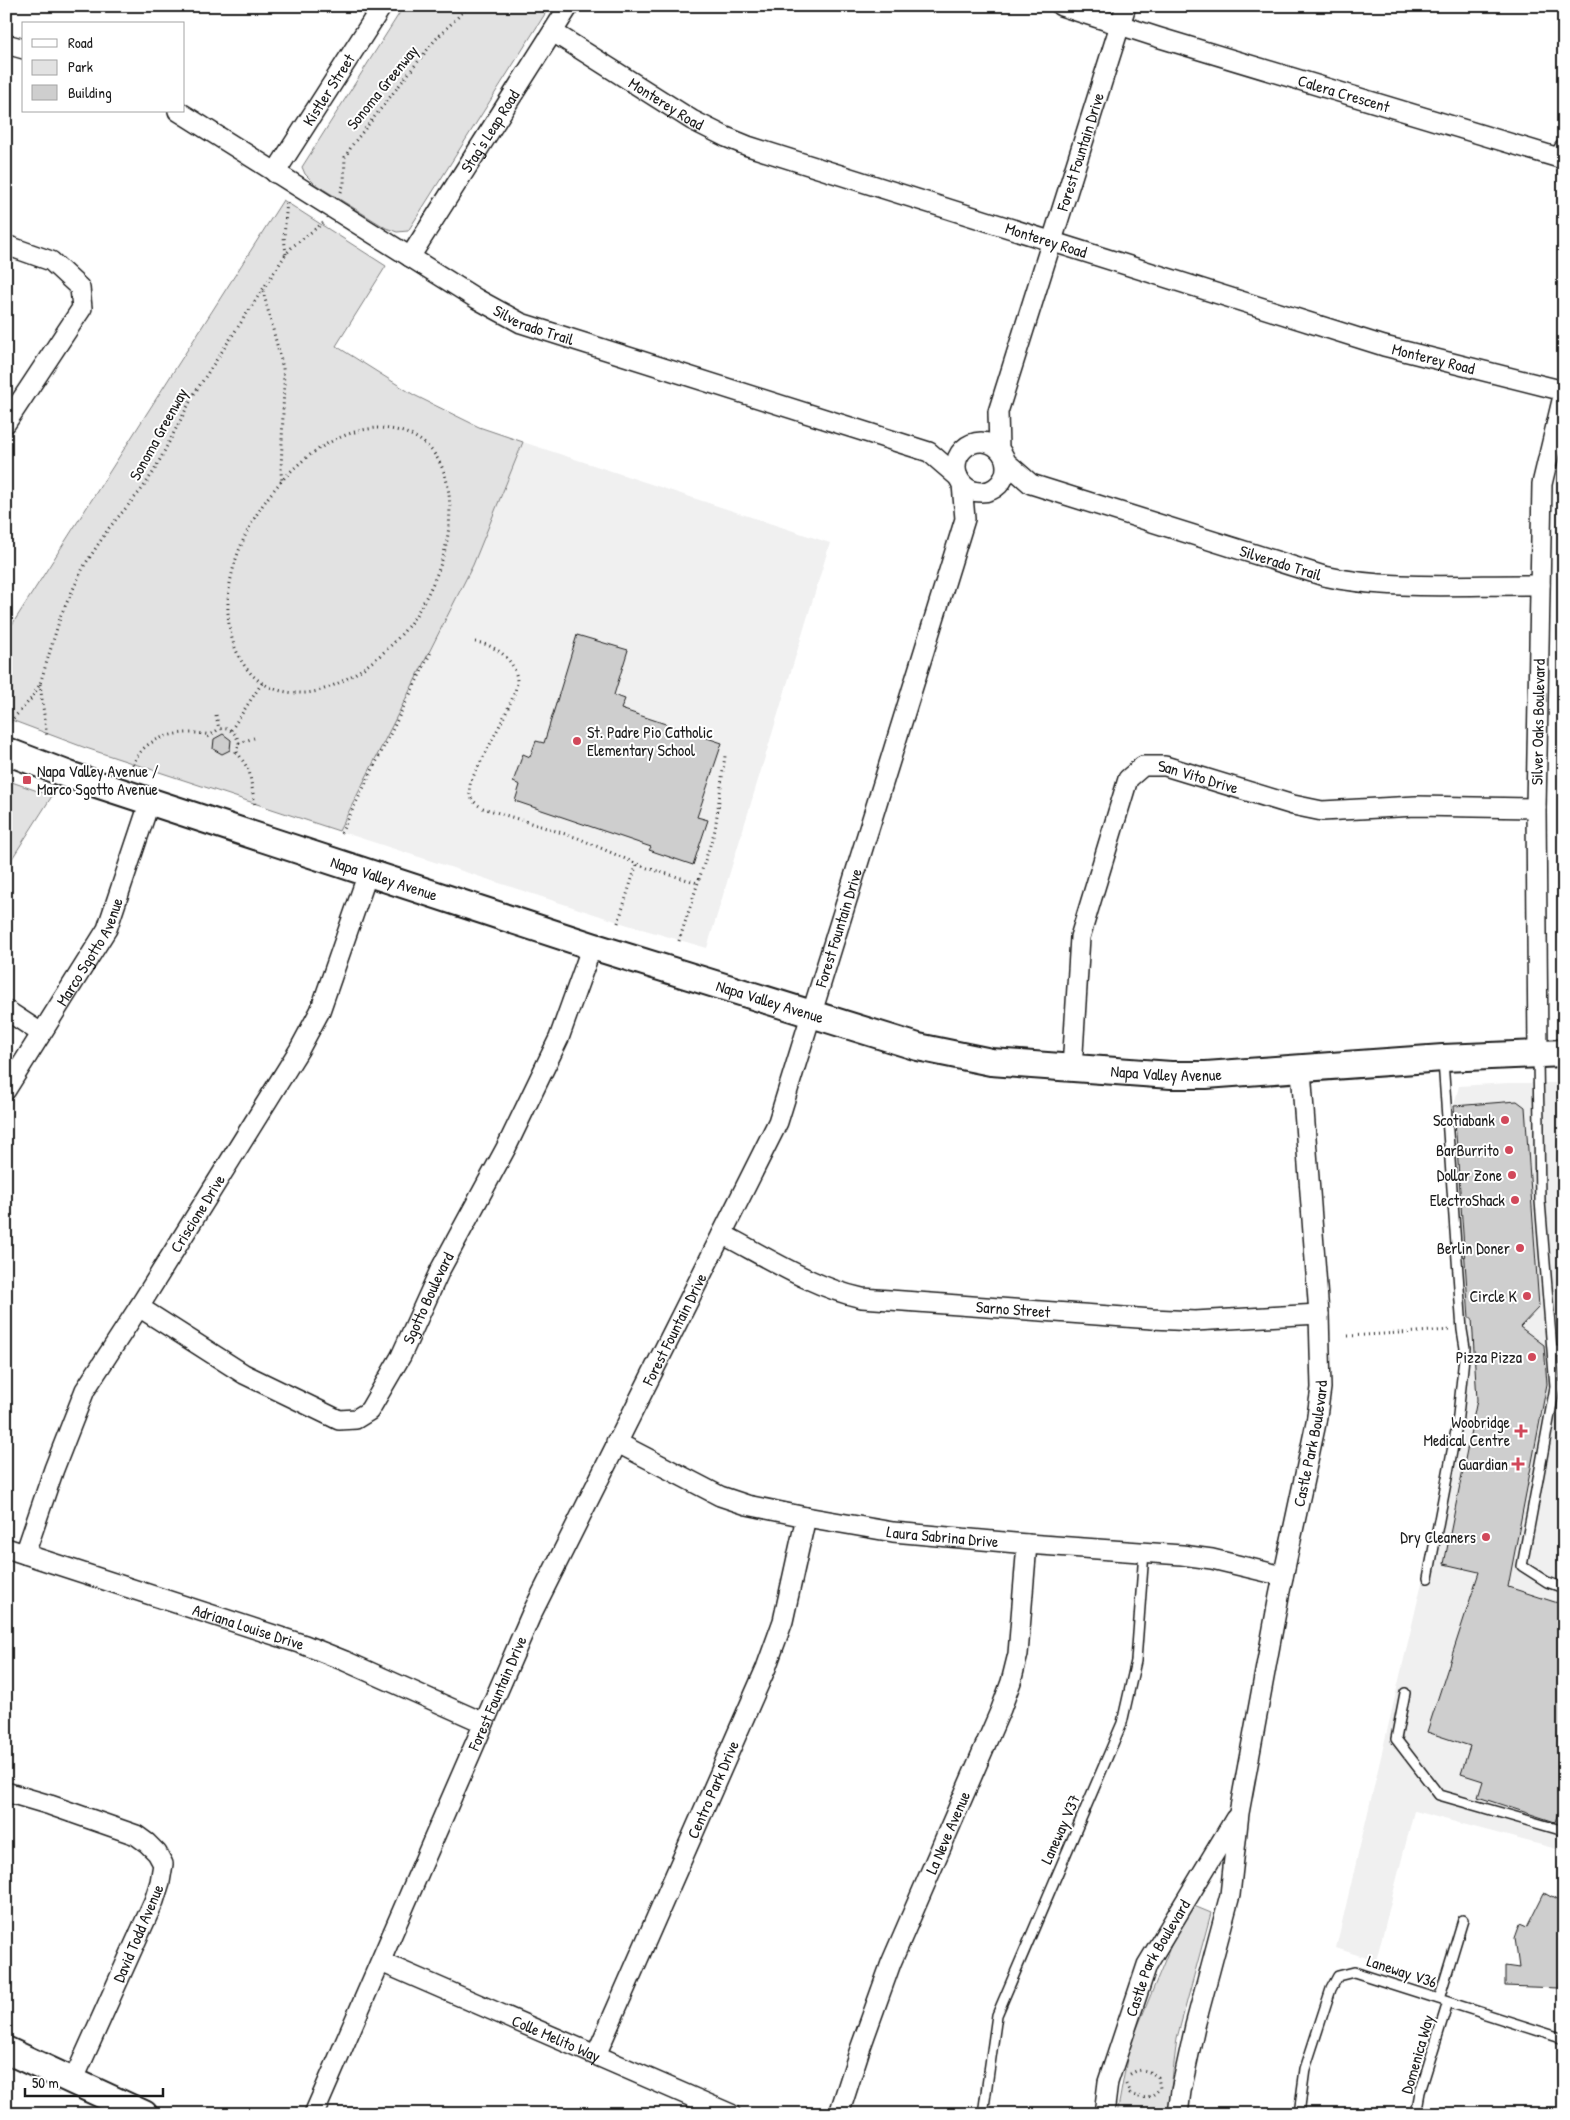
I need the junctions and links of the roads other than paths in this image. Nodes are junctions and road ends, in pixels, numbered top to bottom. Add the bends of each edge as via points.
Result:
1 (569, 6) edge
2 (1061, 6) edge
3 (1126, 6) edge
4 (381, 7) edge
5 (1120, 26) junction
6 (553, 32) junction
7 (6, 44) edge
8 (22, 48) edge
9 (180, 112) edge
10 (1564, 149) edge
11 (276, 173) junction
12 (1052, 242) junction
13 (6, 245) edge
14 (410, 257) junction
15 (1564, 392) edge
16 (998, 412) junction
17 (6, 423) edge
18 (970, 445) junction
19 (929, 452) junction
20 (1002, 455) junction
21 (960, 480) junction
22 (1031, 484) junction
23 (992, 490) junction
24 (965, 519) junction
25 (1540, 585) junction
26 (6, 751) edge
27 (150, 801) junction
28 (1536, 808) junction
29 (368, 873) junction
30 (592, 946) junction
31 (6, 1010) edge
32 (812, 1014) junction
33 (41, 1033) junction
34 (1564, 1053) edge
35 (1538, 1054) junction
36 (1443, 1058) junction
37 (1072, 1069) junction
38 (1301, 1070) junction
39 (6, 1090) edge
40 (722, 1234) junction
41 (140, 1308) junction
42 (1319, 1314) junction
43 (1553, 1350) junction
44 (1564, 1353) edge
45 (616, 1442) junction
46 (806, 1517) junction
47 (1027, 1544) junction
48 (6, 1548) edge
49 (1144, 1552) junction
50 (25, 1554) junction
51 (1283, 1576) junction
52 (1428, 1578) dead end
53 (1564, 1588) edge
54 (1405, 1693) dead end
55 (484, 1722) junction
56 (6, 1792) edge
57 (1239, 1813) junction
58 (1564, 1831) edge
59 (1463, 1920) dead end
60 (381, 1962) junction
61 (1438, 1999) junction
62 (1448, 2002) junction
63 (1564, 2039) edge
64 (6, 2050) edge
65 (596, 2055) junction
66 (73, 2081) junction
67 (144, 2114) edge
68 (314, 2114) edge
69 (731, 2114) edge
70 (840, 2114) edge
71 (983, 2114) edge
72 (1104, 2114) edge
73 (1178, 2114) edge
74 (1299, 2114) edge
75 (1416, 2114) edge

1 - 6 street, Stag's Leap Road
2 - 5 street
3 - 5 street, Forest Fountain Drive
4 - 11 street, Kistler Street
5 - 10 street, Calera Crescent via 1559,158
5 - 12 street, Forest Fountain Drive
6 - 12 street, Monterey Road via 726,138
6 - 14 street, Stag's Leap Road
7 - 8 street
9 - 11 street, Silverado Trail
11 - 14 street, Silverado Trail
12 - 15 street, Monterey Road via 1384,346
12 - 16 street, Forest Fountain Drive
13 - 17 street via 51,261 80,288 82,308
14 - 19 street, Silverado Trail via 521,323
15 - 25 street, Silver Oaks Boulevard via 1542,484
16 - 18 street, Forest Fountain Drive
16 - 20 street, Forest Fountain Drive
18 - 19 street, Silverado Trail
18 - 20 street via 988,443
18 - 21 street via 956,461
19 - 21 street, Silverado Trail
20 - 22 street, Silverado Trail
20 - 23 street via 1005,477
21 - 23 street via 974,492
21 - 24 street, Forest Fountain Drive
22 - 23 street, Silverado Trail
22 - 25 street, Silverado Trail via 1347,581
23 - 24 street, Forest Fountain Drive
24 - 32 street, Forest Fountain Drive
25 - 28 street, Silver Oaks Boulevard
26 - 27 street, Napa Valley Avenue
27 - 29 street, Napa Valley Avenue
27 - 33 street, Marco Sgotto Avenue via 107,930
28 - 35 street, Silver Oaks Boulevard
28 - 37 street, San Vito Drive via 1416,806 1322,810 1293,805 1165,766 1143,766 1128,779 1080,937
29 - 30 street, Napa Valley Avenue
29 - 41 street, Criscione Drive via 320,1011
30 - 32 street, Napa Valley Avenue
30 - 41 street, Sgotto Boulevard via 559,1038 506,1148 369,1411 356,1419 339,1420 244,1374
31 - 33 street
32 - 37 street, Napa Valley Avenue via 954,1055
32 - 40 street, Forest Fountain Drive via 778,1122
33 - 39 street, Marco Sgotto Avenue
34 - 35 street, Napa Valley Avenue
35 - 36 street, Napa Valley Avenue
35 - 43 lane via 1540,1201
36 - 38 street, Napa Valley Avenue
36 - 52 lane via 1465,1348 1457,1425
37 - 38 street, Napa Valley Avenue via 1197,1075
38 - 42 street, Castle Park Boulevard
40 - 42 street, Sarno Street via 817,1284 862,1298 1152,1320 1195,1321
40 - 45 street, Forest Fountain Drive
41 - 50 street, Criscione Drive via 85,1390
42 - 51 street, Castle Park Boulevard via 1321,1388
43 - 44 lane
43 - 53 lane via 1555,1387 1522,1566 1547,1582
45 - 46 street, Laura Sabrina Drive via 720,1496
45 - 55 street, Forest Fountain Drive via 530,1615
46 - 47 street, Laura Sabrina Drive via 893,1532
46 - 65 street, Centro Park Drive via 783,1621 766,1668
47 - 49 street, Laura Sabrina Drive
47 - 70 street, La Neve Avenue via 1018,1654 1011,1682 891,1963
48 - 50 street, Adriana Louise Drive
49 - 51 street, Laura Sabrina Drive via 1212,1559
49 - 71 lane, Laneway V37 via 1136,1661 1122,1723 997,2015
50 - 55 street, Adriana Louise Drive via 305,1645
51 - 57 street, Castle Park Boulevard
54 - 58 lane via 1396,1739 1439,1795
55 - 60 street, Forest Fountain Drive
56 - 66 street, David Todd Avenue via 136,1835 157,1853 163,1864 154,1901
57 - 72 street, Castle Park Boulevard via 1147,1965 1108,2082
57 - 73 street, Castle Park Boulevard via 1230,1895 1194,2026
59 - 61 lane
60 - 65 street, Colle Melito Way
60 - 68 street, Forest Fountain Drive
61 - 62 lane, Laneway V36
61 - 74 lane, Laneway V36 via 1354,1972 1338,1976 1305,2070
62 - 63 lane, Laneway V36
62 - 75 lane, Domenica Way
64 - 66 street
65 - 69 street, Colle Melito Way
66 - 67 street

